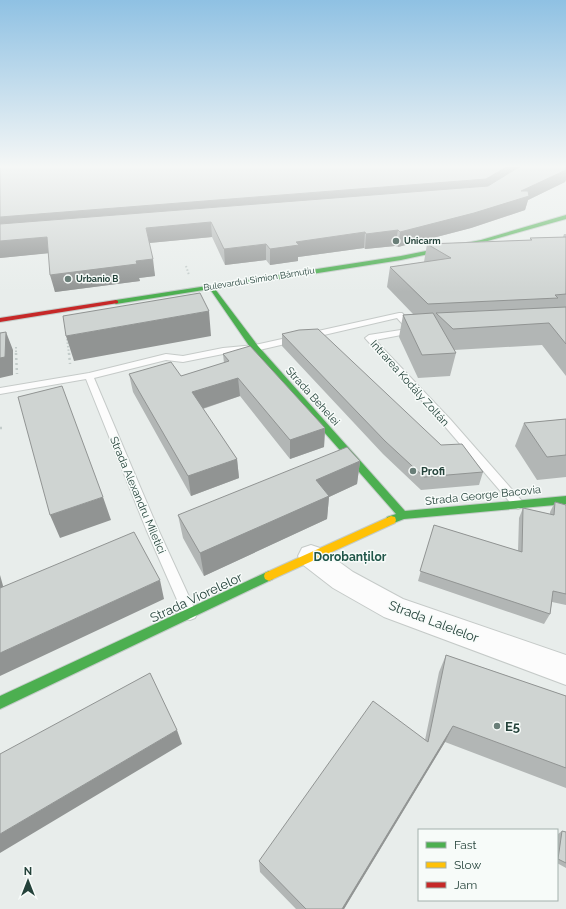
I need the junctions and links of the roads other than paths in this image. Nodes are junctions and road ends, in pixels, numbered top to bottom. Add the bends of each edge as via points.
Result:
1 (536, 217) dead end
2 (566, 217) edge
3 (516, 230) junction
4 (211, 287) junction
5 (0, 320) edge
6 (255, 348) junction
7 (89, 376) junction
8 (0, 391) edge
9 (566, 500) edge
10 (518, 504) junction
11 (403, 515) junction
12 (311, 556) junction
13 (190, 614) junction
14 (566, 670) edge
15 (0, 703) edge

1 - 3 main road, Bulevardul Simion Bărnuțiu
2 - 3 main road, Bulevardul Simion Bărnuțiu
3 - 4 main road, Bulevardul Simion Bărnuțiu via 445,250
4 - 5 main road, Bulevardul Simion Bărnuțiu
4 - 6 main road, Strada Behelei
6 - 7 lane via 183,359 166,357
6 - 10 lane, Intrarea Kodály Zoltán via 399,315 417,329 369,338
6 - 11 main road, Strada Behelei
7 - 8 lane
7 - 13 lane, Strada Alexandru Miletici
9 - 10 main road, Strada George Bacovia
10 - 11 main road, Strada George Bacovia
11 - 12 main road, Strada Viorelelor
12 - 13 main road, Strada Viorelelor
12 - 14 street, Strada Lalelelor via 343,580 394,608
13 - 15 main road, Strada Viorelelor

